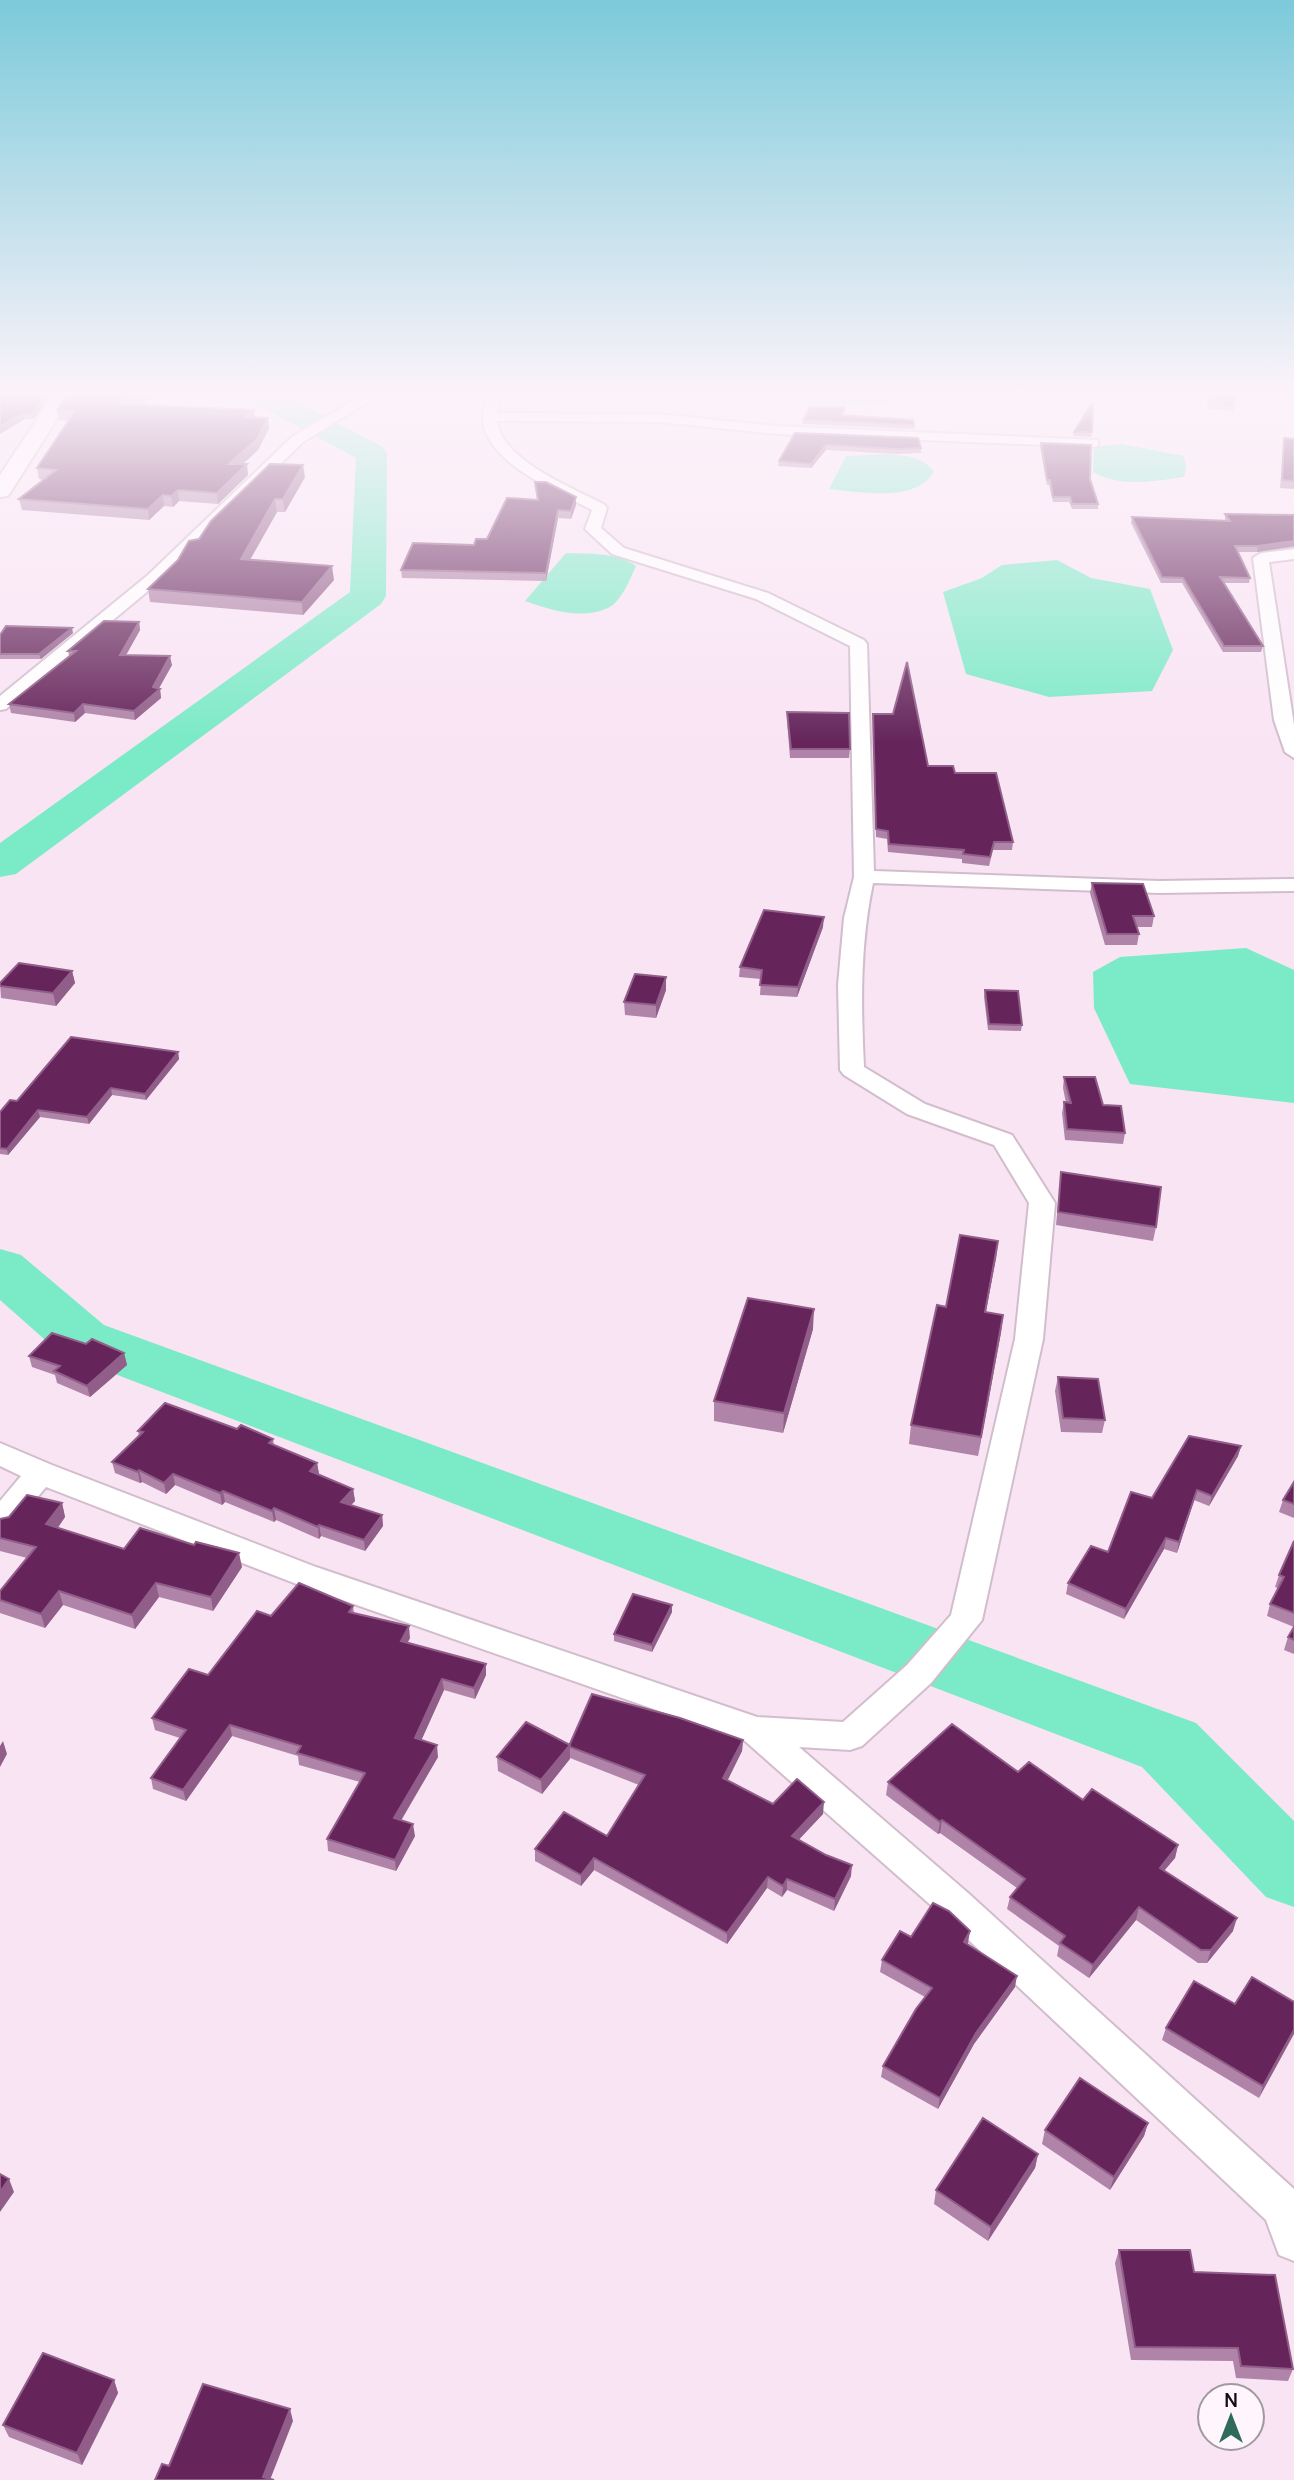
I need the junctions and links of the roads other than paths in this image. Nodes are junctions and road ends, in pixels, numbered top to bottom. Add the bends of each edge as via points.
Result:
1 (225, 510) edge
2 (599, 510) edge
3 (1294, 554) edge
4 (0, 705) edge
5 (1294, 752) edge
6 (864, 877) junction
7 (1294, 885) edge
8 (0, 1453) edge
9 (41, 1473) junction
10 (0, 1521) edge
11 (757, 1731) junction
12 (1294, 2240) edge

1 - 4 street via 154,578
2 - 6 street via 593,529 618,551 762,596 858,644
3 - 5 street via 1261,558 1283,720
6 - 7 street via 1159,887
6 - 11 street via 849,985 852,1070 916,1109 1003,1140 1042,1203 1029,1339 965,1619 919,1674 850,1736
8 - 9 street
9 - 10 street
9 - 11 street via 305,1575
11 - 12 street via 955,1903 1283,2207

